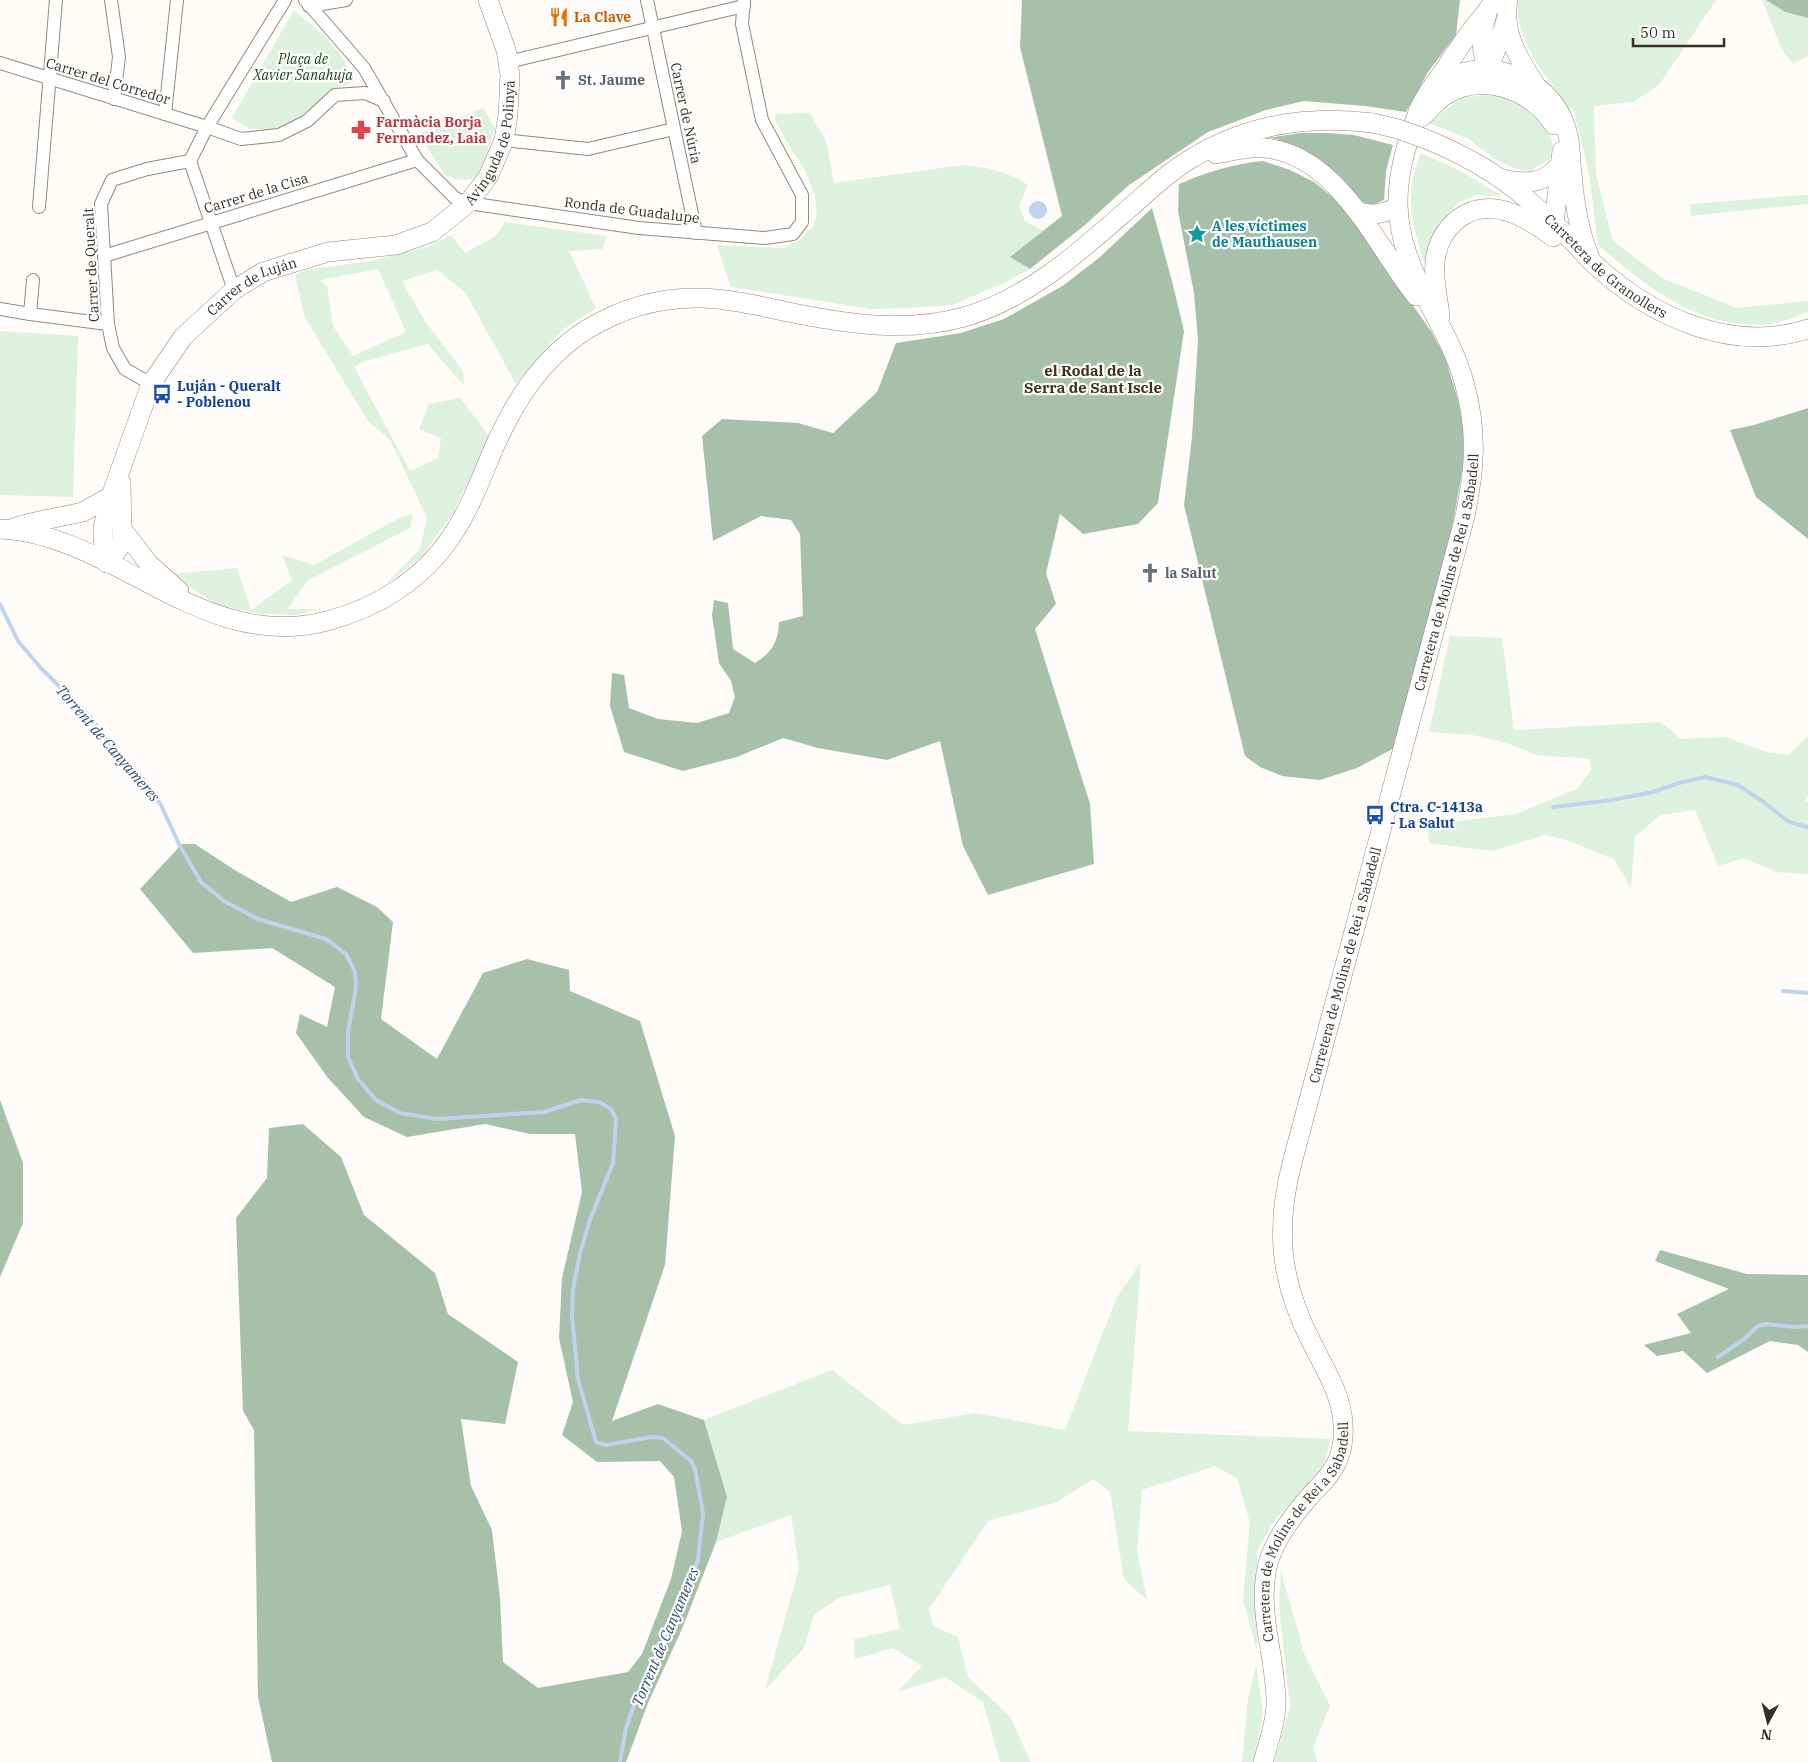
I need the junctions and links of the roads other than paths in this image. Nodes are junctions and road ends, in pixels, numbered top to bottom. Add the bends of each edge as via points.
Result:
1 (56, 0) edge
2 (111, 0) edge
3 (177, 0) edge
4 (285, 0) edge
5 (346, 0) edge
6 (488, 0) edge
7 (647, 0) edge
8 (1508, 0) edge
9 (308, 3) edge
10 (744, 3) edge
11 (1491, 5) edge
12 (1506, 20) junction
13 (653, 27) junction
14 (508, 62) junction
15 (0, 63) edge
16 (1490, 69) junction
17 (49, 79) junction
18 (1536, 85) junction
19 (1439, 91) junction
20 (114, 99) junction
21 (384, 101) junction
22 (1539, 106) junction
23 (165, 114) junction
24 (207, 127) junction
25 (674, 129) junction
26 (1419, 131) junction
27 (504, 140) junction
28 (1192, 158) junction
29 (417, 160) junction
30 (190, 161) junction
31 (1561, 163) junction
32 (1501, 179) junction
33 (468, 203) junction
34 (39, 207) dead end
35 (1397, 207) junction
36 (1358, 212) junction
37 (211, 223) junction
38 (1554, 224) junction
39 (696, 233) junction
40 (104, 256) junction
41 (1593, 262) junction
42 (33, 280) dead end
43 (234, 290) junction
44 (0, 309) edge
45 (30, 314) junction
46 (108, 324) junction
47 (1439, 325) junction
48 (1808, 329) edge
49 (151, 384) junction
50 (121, 473) junction
51 (112, 496) junction
52 (5, 529) edge
53 (122, 529) junction
54 (107, 563) junction
55 (207, 611) junction
56 (1263, 1762) edge

1 - 17 street
2 - 20 street via 119,57
3 - 23 street
4 - 24 street
5 - 9 street
6 - 14 main road, Avinguda de Polinyà
7 - 13 street, Carrer de Núria
8 - 12 main road
9 - 21 street, Avinguda de Polinyà via 364,68
10 - 13 street
10 - 39 street, Ronda de Guadalupe via 742,24 762,120 802,195 802,222 793,234 765,238
11 - 16 main road via 1482,29 1485,57
11 - 19 main road via 1475,25
12 - 16 main road
12 - 18 main road via 1516,54
13 - 14 street
13 - 25 street, Carrer de Núria
14 - 27 main road, Avinguda de Polinyà via 508,115
15 - 17 street, Carrer del Corredor
16 - 18 main road via 1510,73
16 - 19 main road via 1479,77
16 - 22 main road via 1498,77 1518,85
17 - 20 street, Carrer del Corredor
17 - 34 street
18 - 41 main road via 1549,98 1567,132 1578,221
19 - 22 main road via 1497,85 1519,93
19 - 26 main road
20 - 23 street, Carrer del Corredor
21 - 24 street via 365,93 335,95 307,121 279,135 241,139
21 - 29 street, Avinguda de Polinyà
22 - 31 main road via 1560,135
23 - 24 street, Carrer del Corredor
24 - 30 street
25 - 27 street via 588,149
25 - 39 street, Carrer de Núria
26 - 28 main road, Carretera de Granollers, bridge via 1323,119 1280,124 1241,134
26 - 32 main road, Carretera de Granollers
26 - 35 main road, Carretera de Molins de Rei a Sabadell via 1405,150
27 - 33 main road, Avinguda de Polinyà via 488,177
28 - 36 main road via 1247,148 1276,150 1294,156 1319,172
28 - 55 main road, Carretera de Granollers via 1044,278 1009,299 966,316 918,325 874,325 704,298 655,302 615,315 566,344 537,374 511,412 451,537 428,565 394,593 349,614 296,626 251,623
29 - 33 street, Avinguda de Polinyà via 444,189
29 - 37 street, Carrer de la Cisa
30 - 37 street
30 - 40 street, Carrer de Queralt via 112,180 101,204
31 - 32 main road via 1551,174 1534,182
31 - 38 main road
32 - 38 main road, Carretera de Granollers
33 - 39 street, Ronda de Guadalupe
33 - 43 main road, Carrer de Luján via 432,232 396,245 328,252 263,272
35 - 36 main road via 1378,215
35 - 47 main road, Carretera de Molins de Rei a Sabadell via 1400,234
36 - 47 main road
37 - 40 street, Carrer de la Cisa
37 - 43 street
38 - 41 main road, Carretera de Granollers
40 - 46 street, Carrer de Queralt
41 - 47 main road via 1516,214 1489,208 1477,210 1453,224 1439,243 1435,270
41 - 48 main road, Carretera de Granollers via 1634,296 1678,321 1704,330 1747,337
42 - 45 street
43 - 49 main road, Carrer de Luján via 183,337
44 - 45 street
45 - 46 street
46 - 49 street, Carrer de Queralt via 113,348 125,368
47 - 56 main road, Carretera de Molins de Rei a Sabadell via 1457,361 1468,400 1474,442 1473,474 1464,520 1292,1163 1284,1204 1282,1233 1288,1283 1299,1318 1336,1394 1343,1418 1343,1433 1336,1465 1289,1522 1269,1562 1265,1616 1276,1701
49 - 50 main road, Carrer de Luján
50 - 51 main road, Carrer de Luján
50 - 53 main road
51 - 52 main road via 83,512
51 - 54 main road, Carrer de Luján via 103,527
52 - 54 main road via 31,532 61,541
53 - 54 main road via 119,548
53 - 55 main road via 160,576
54 - 55 main road

